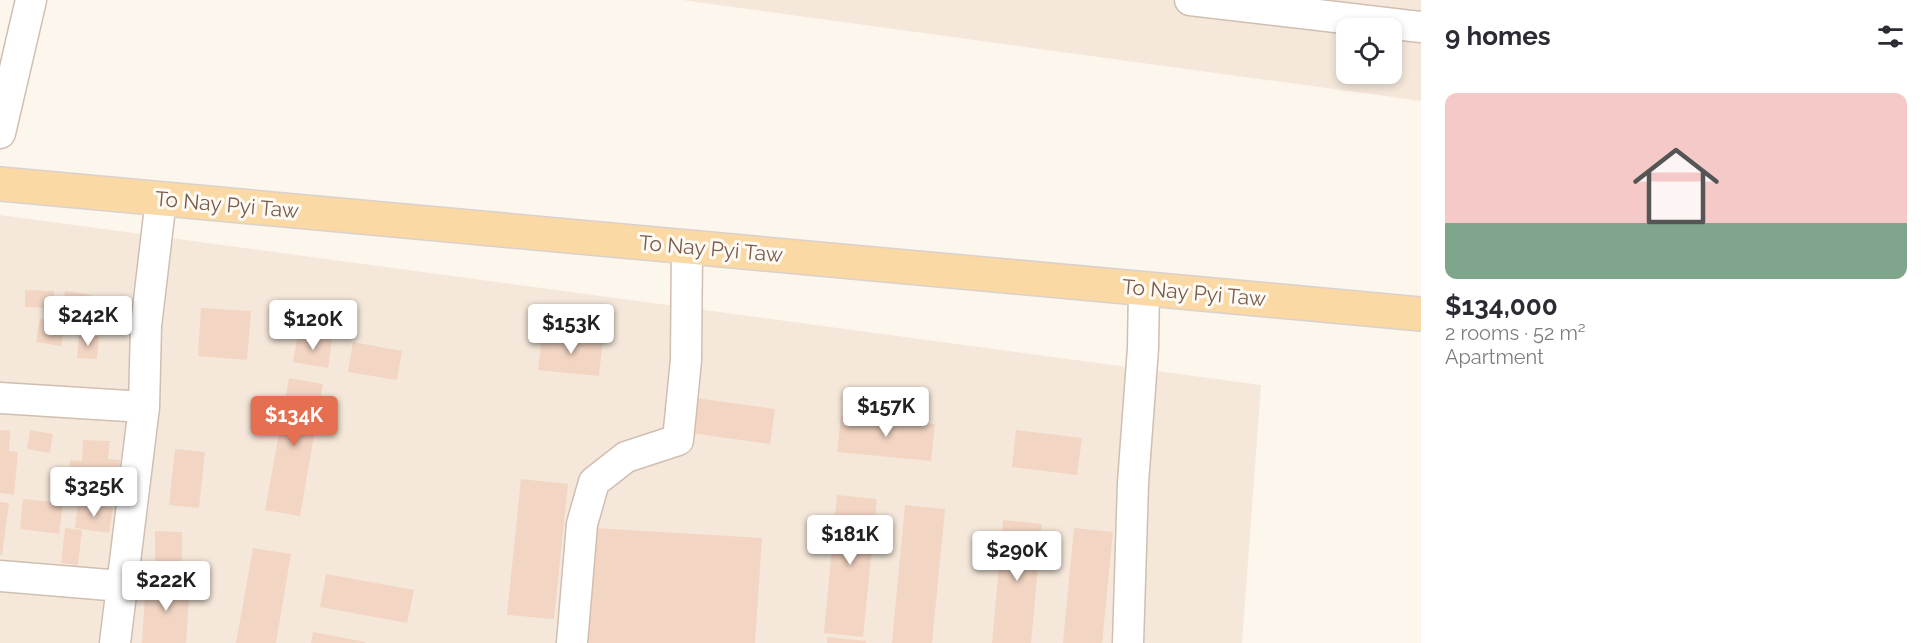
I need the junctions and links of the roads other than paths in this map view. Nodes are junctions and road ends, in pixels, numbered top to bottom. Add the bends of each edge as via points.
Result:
1 (31, 0) edge
2 (1190, 0) edge
3 (1421, 27) edge
4 (0, 133) edge
5 (0, 184) edge
6 (161, 199) junction
7 (687, 247) junction
8 (1144, 289) junction
9 (1421, 314) edge
10 (0, 398) edge
11 (144, 407) junction
12 (0, 576) edge
13 (121, 586) junction
14 (115, 643) edge
15 (572, 643) edge
16 (1128, 643) edge

1 - 4 street
2 - 3 street
5 - 6 main road, To Nay Pyi Taw
6 - 7 main road, To Nay Pyi Taw
6 - 11 street via 146,326
7 - 8 main road, To Nay Pyi Taw
7 - 15 street via 686,360 678,440 626,457 594,482 582,524
8 - 9 main road, To Nay Pyi Taw
8 - 16 street
10 - 11 street
11 - 13 street
12 - 13 street
13 - 14 street

